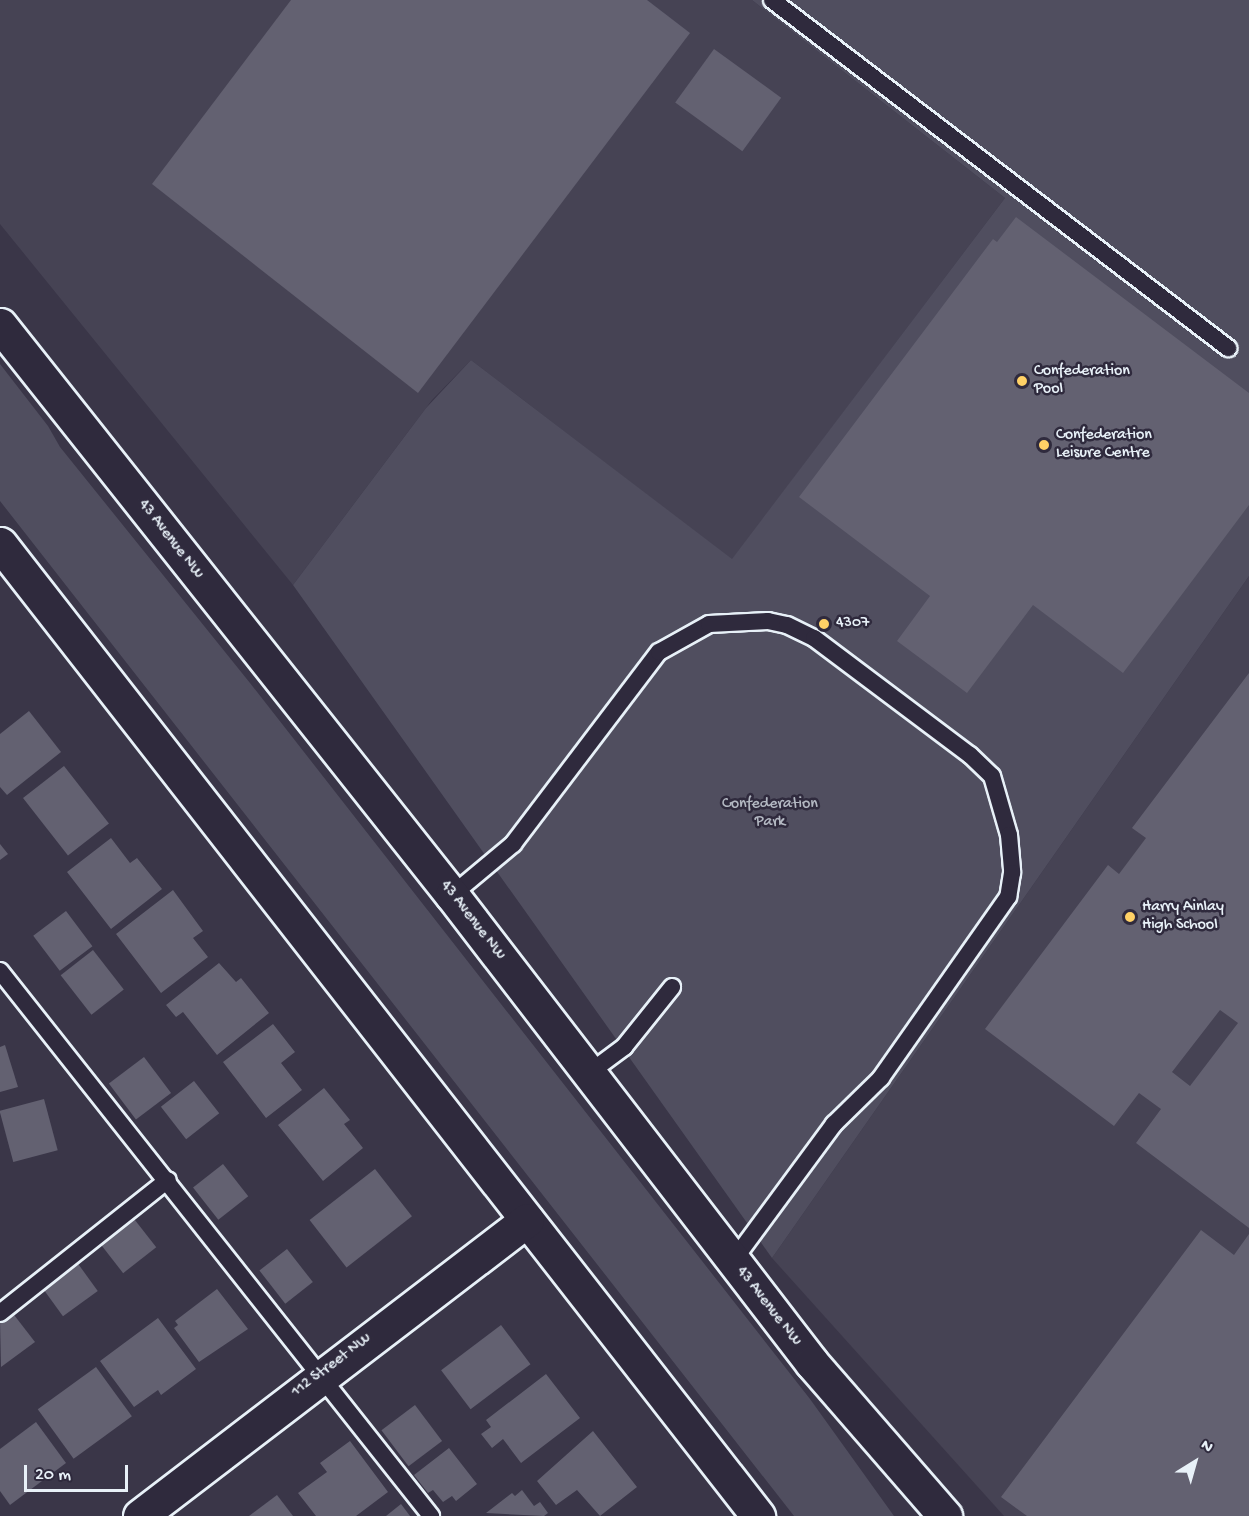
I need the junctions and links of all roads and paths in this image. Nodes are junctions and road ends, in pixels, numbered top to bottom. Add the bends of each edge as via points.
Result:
1 (771, 0) edge
2 (0, 325) edge
3 (1228, 348) dead end
4 (0, 544) edge
5 (452, 895) junction
6 (0, 971) edge
7 (672, 987) dead end
8 (589, 1073) junction
9 (168, 1180) junction
10 (528, 1220) junction
11 (733, 1261) junction
12 (0, 1313) edge
13 (320, 1375) junction
14 (140, 1516) edge
15 (431, 1516) edge
16 (758, 1516) edge
17 (945, 1516) edge

1 - 3 lane
2 - 5 street, 43 Avenue NW
4 - 10 street
5 - 8 street, 43 Avenue NW
5 - 11 lane via 513,844 659,652 709,624 768,621 788,625 814,638 970,754 992,776 1007,825 1012,873 1008,897 881,1078 834,1124
6 - 9 lane
7 - 8 lane via 624,1047
8 - 11 street, 43 Avenue NW
9 - 12 lane
9 - 13 lane
10 - 13 street, 112 Street NW
10 - 16 street
11 - 17 street, 43 Avenue NW via 812,1363
13 - 14 street, 112 Street NW
13 - 15 lane

